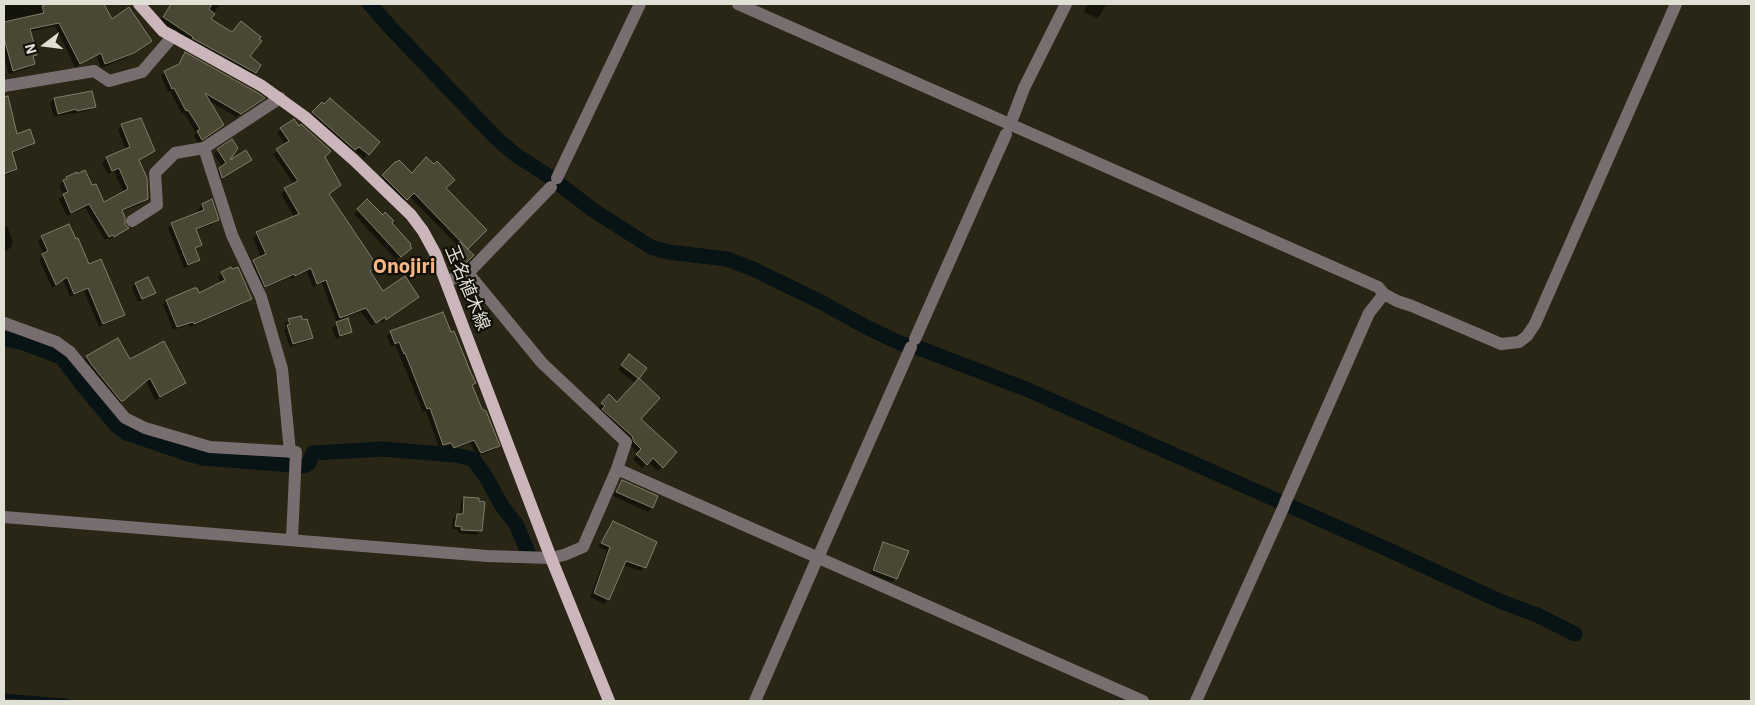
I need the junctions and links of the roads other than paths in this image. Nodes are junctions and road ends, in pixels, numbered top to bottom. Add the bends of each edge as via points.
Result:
1 (139, 4) edge
2 (640, 4) edge
3 (738, 4) edge
4 (1066, 4) edge
5 (1676, 4) edge
6 (173, 36) junction
7 (4, 86) edge
8 (280, 98) junction
9 (1013, 117) dead end
10 (1006, 134) dead end
11 (204, 148) junction
12 (132, 221) dead end
13 (468, 273) junction
14 (447, 282) junction
15 (1384, 294) junction
16 (4, 323) edge
17 (290, 452) junction
18 (617, 469) junction
19 (4, 517) edge
20 (292, 539) junction
21 (551, 558) junction
22 (609, 701) edge
23 (755, 701) edge
24 (1143, 701) edge
25 (1196, 701) edge

1 - 6 main road, 玉名植木線 via 163,31
2 - 13 street via 554,182
3 - 15 street via 1378,287
4 - 9 street
5 - 15 street via 1527,336 1519,342 1500,344
6 - 7 street via 142,72 109,81 94,71
6 - 8 main road, 玉名植木線
8 - 11 street
8 - 14 main road, 玉名植木線 via 354,160 411,215 436,253
10 - 23 street
11 - 12 street via 175,153 155,173 157,206
11 - 17 street via 232,236 261,297 282,368
13 - 14 street
13 - 18 street via 542,363 626,442
14 - 21 main road, 玉名植木線
15 - 25 street via 1369,313
16 - 17 street via 56,342 70,352 125,418 146,428 210,447
17 - 20 street via 296,452
18 - 21 street via 583,547
18 - 24 street
19 - 20 street
20 - 21 street via 487,556
21 - 22 main road, 玉名植木線

